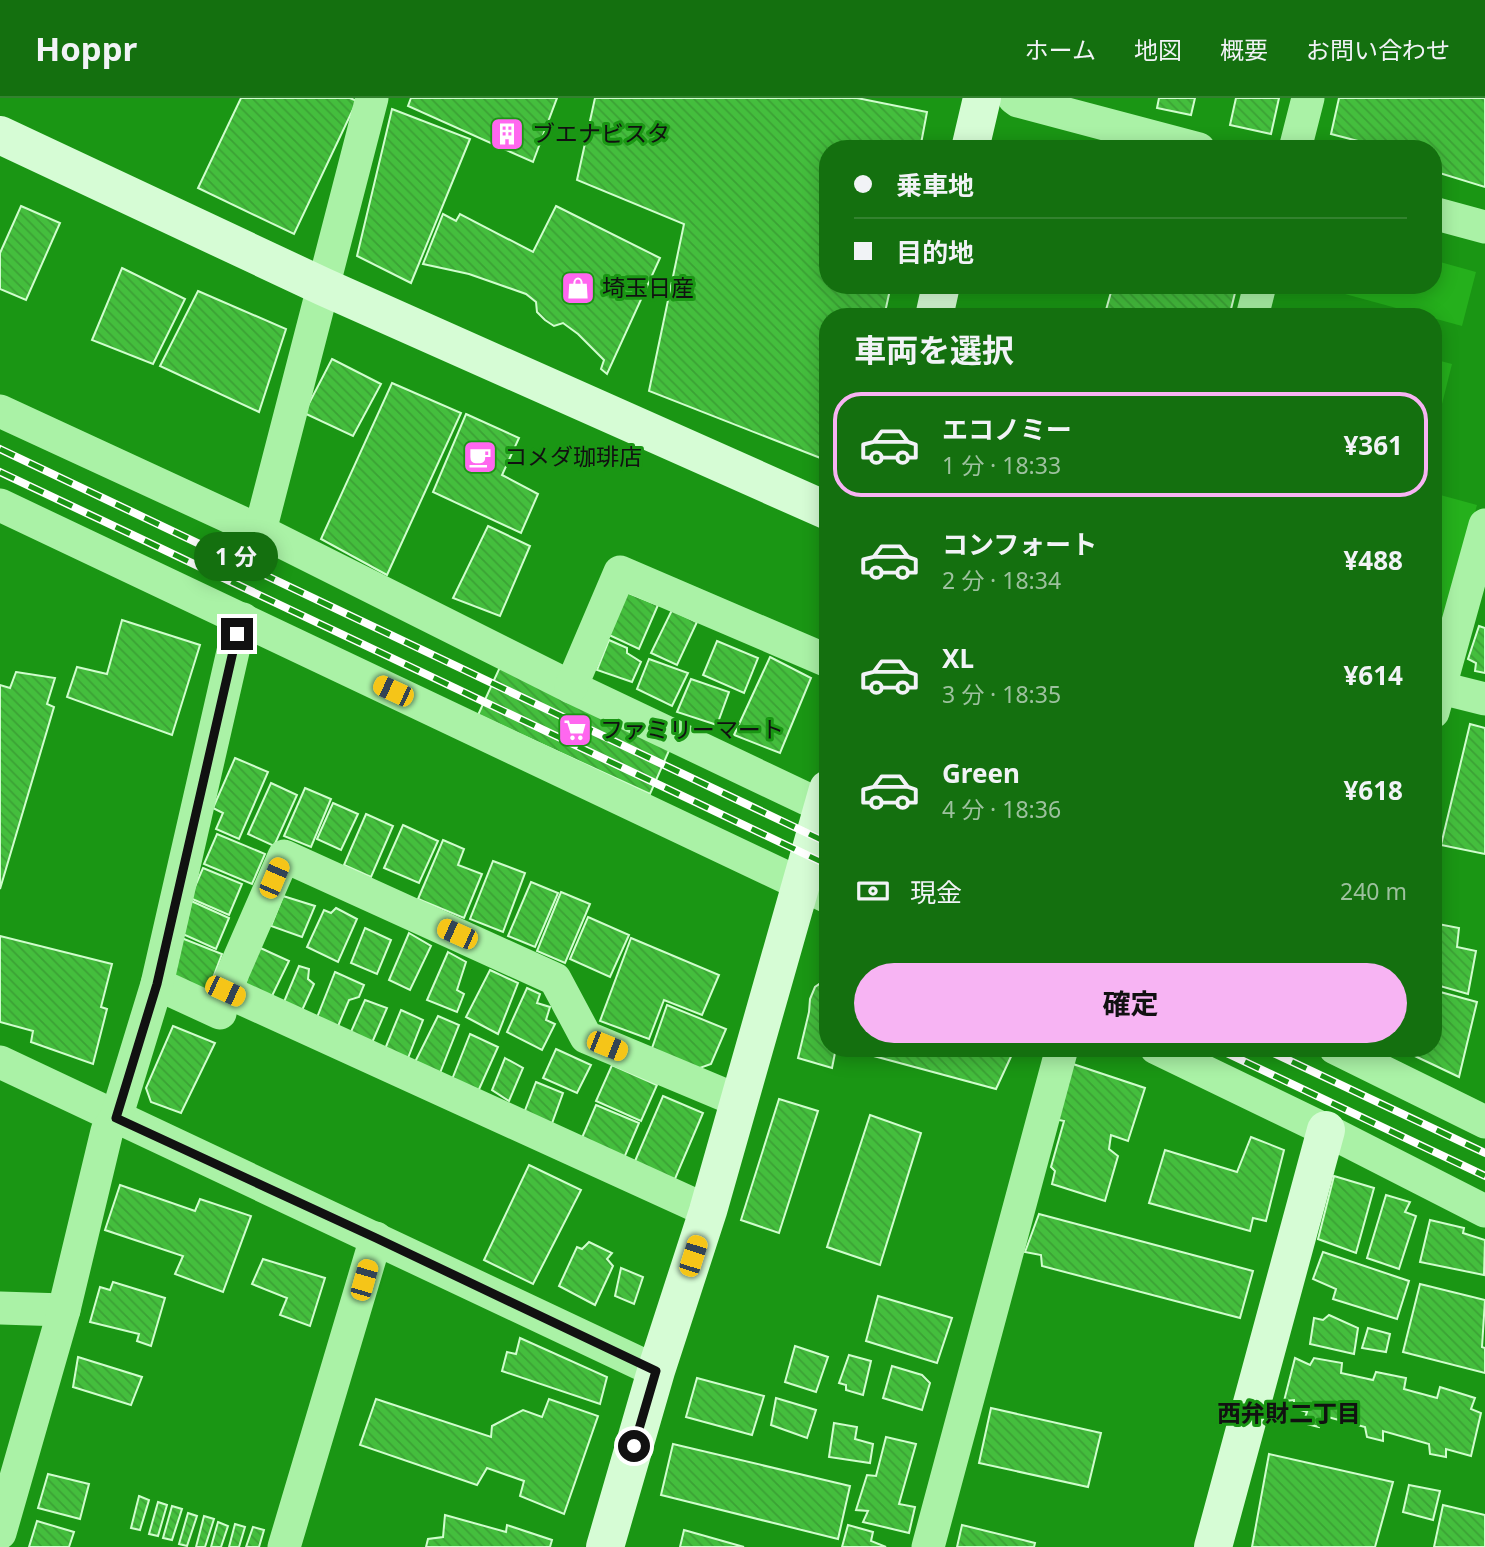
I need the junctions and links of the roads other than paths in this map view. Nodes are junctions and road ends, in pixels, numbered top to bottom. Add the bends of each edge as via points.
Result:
1 (372, 98) edge
2 (982, 98) edge
3 (1014, 98) edge
4 (1308, 98) edge
5 (0, 135) edge
6 (973, 140) edge
7 (1165, 140) edge
8 (1297, 140) edge
9 (1442, 215) edge
10 (1485, 227) edge
11 (324, 287) junction
12 (0, 411) edge
13 (0, 505) edge
14 (819, 507) edge
15 (1485, 524) edge
16 (260, 531) junction
17 (243, 620) junction
18 (819, 657) edge
19 (1442, 674) edge
20 (571, 687) junction
21 (1442, 695) edge
22 (1485, 699) edge
23 (819, 799) edge
24 (819, 854) edge
25 (814, 891) edge
26 (157, 984) junction
27 (225, 991) junction
28 (1060, 1057) edge
29 (1175, 1057) edge
30 (1353, 1057) edge
31 (0, 1062) edge
32 (739, 1101) junction
33 (116, 1118) junction
34 (1485, 1122) edge
35 (1326, 1130) junction
36 (708, 1211) junction
37 (1485, 1211) edge
38 (376, 1238) junction
39 (0, 1308) edge
40 (64, 1310) junction
41 (656, 1371) junction
42 (0, 1533) edge
43 (284, 1547) edge
44 (605, 1547) edge
45 (929, 1547) edge
46 (1213, 1547) edge

1 - 11 street
2 - 6 street
3 - 7 street
4 - 8 street
5 - 11 street
9 - 10 street
11 - 14 street
11 - 16 street
12 - 16 street
13 - 17 street
15 - 19 street
16 - 20 street
17 - 25 street
17 - 26 street
18 - 20 street via 620,572
20 - 23 street
21 - 22 street
24 - 25 street
25 - 32 street
26 - 27 street via 220,1013
26 - 33 street
27 - 32 street via 284,856 555,979 586,1037
27 - 36 street
28 - 45 street
29 - 35 street
30 - 34 street
31 - 33 street
32 - 36 street
33 - 38 street
33 - 40 street via 107,1131
35 - 37 street
35 - 46 street
36 - 41 street
38 - 41 street
38 - 43 street
39 - 40 street
40 - 42 street
41 - 44 street

